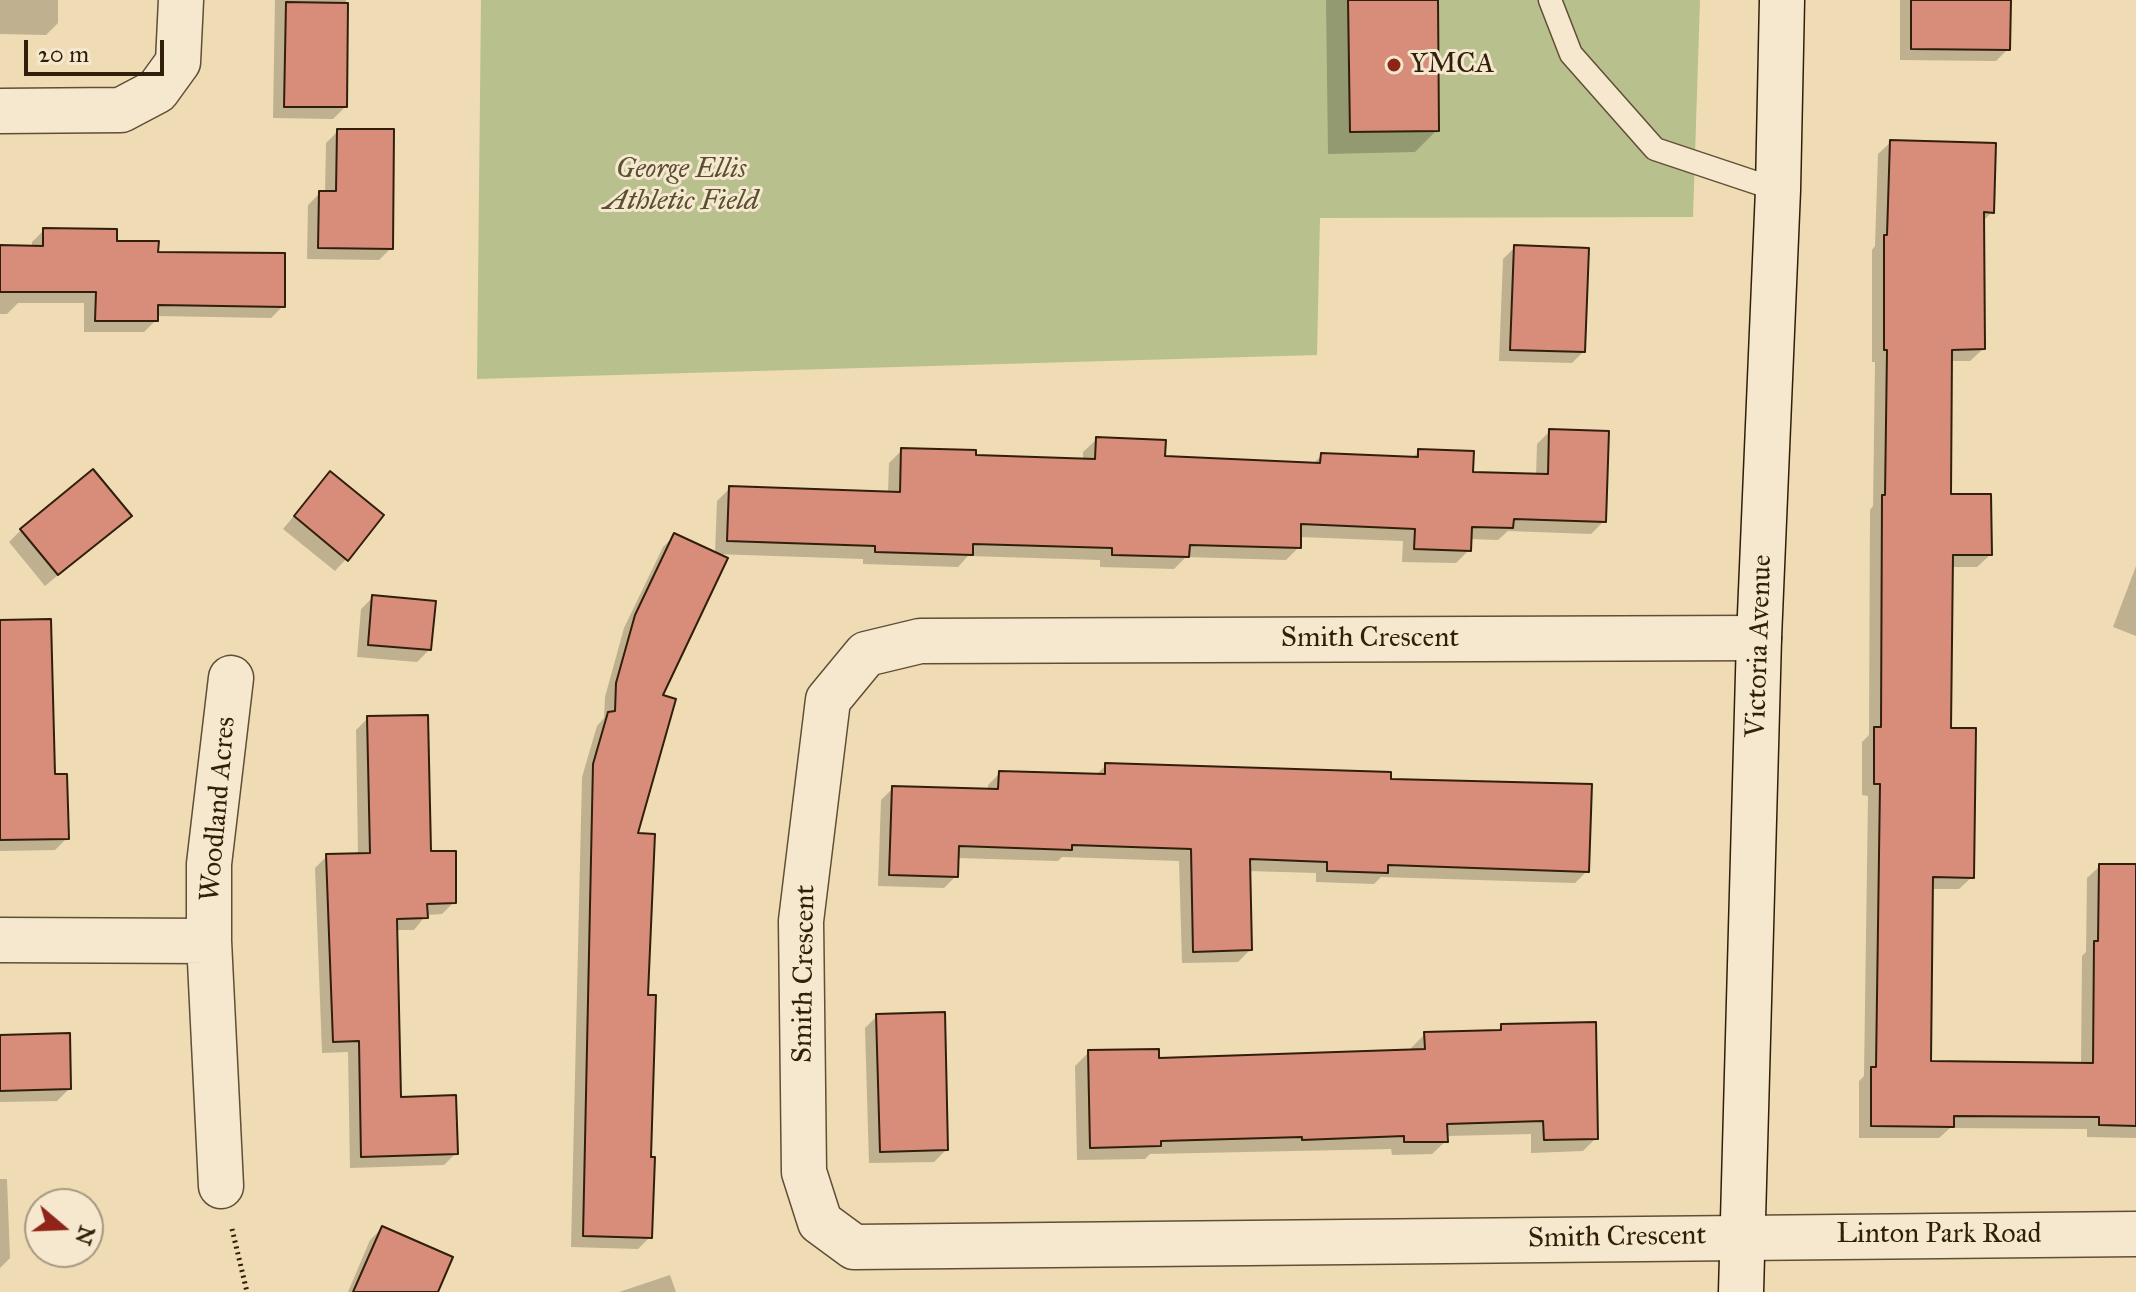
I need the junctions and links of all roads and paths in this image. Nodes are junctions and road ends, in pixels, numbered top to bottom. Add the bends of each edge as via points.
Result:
1 (181, 0) edge
2 (1550, 0) edge
3 (1782, 0) edge
4 (0, 111) edge
5 (1778, 190) junction
6 (1759, 638) junction
7 (231, 678) dead end
8 (0, 940) edge
9 (209, 941) junction
10 (221, 1186) joint
11 (2136, 1234) edge
12 (1742, 1237) junction
13 (247, 1292) edge
14 (1741, 1292) edge

1 - 4 street via 178,62 157,91 121,110
2 - 5 lane via 1571,54 1655,149
3 - 5 street, Victoria Avenue
5 - 6 street, Victoria Avenue
6 - 12 street, Victoria Avenue
6 - 12 street, Smith Crescent via 920,641 866,654 828,700 801,921 804,1172 820,1222 854,1247
7 - 9 street, Woodland Acres via 209,864
8 - 9 street, Woodland Acres
9 - 10 street, Woodland Acres
10 - 13 path
11 - 12 street, Linton Park Road
12 - 14 street, Victoria Avenue

